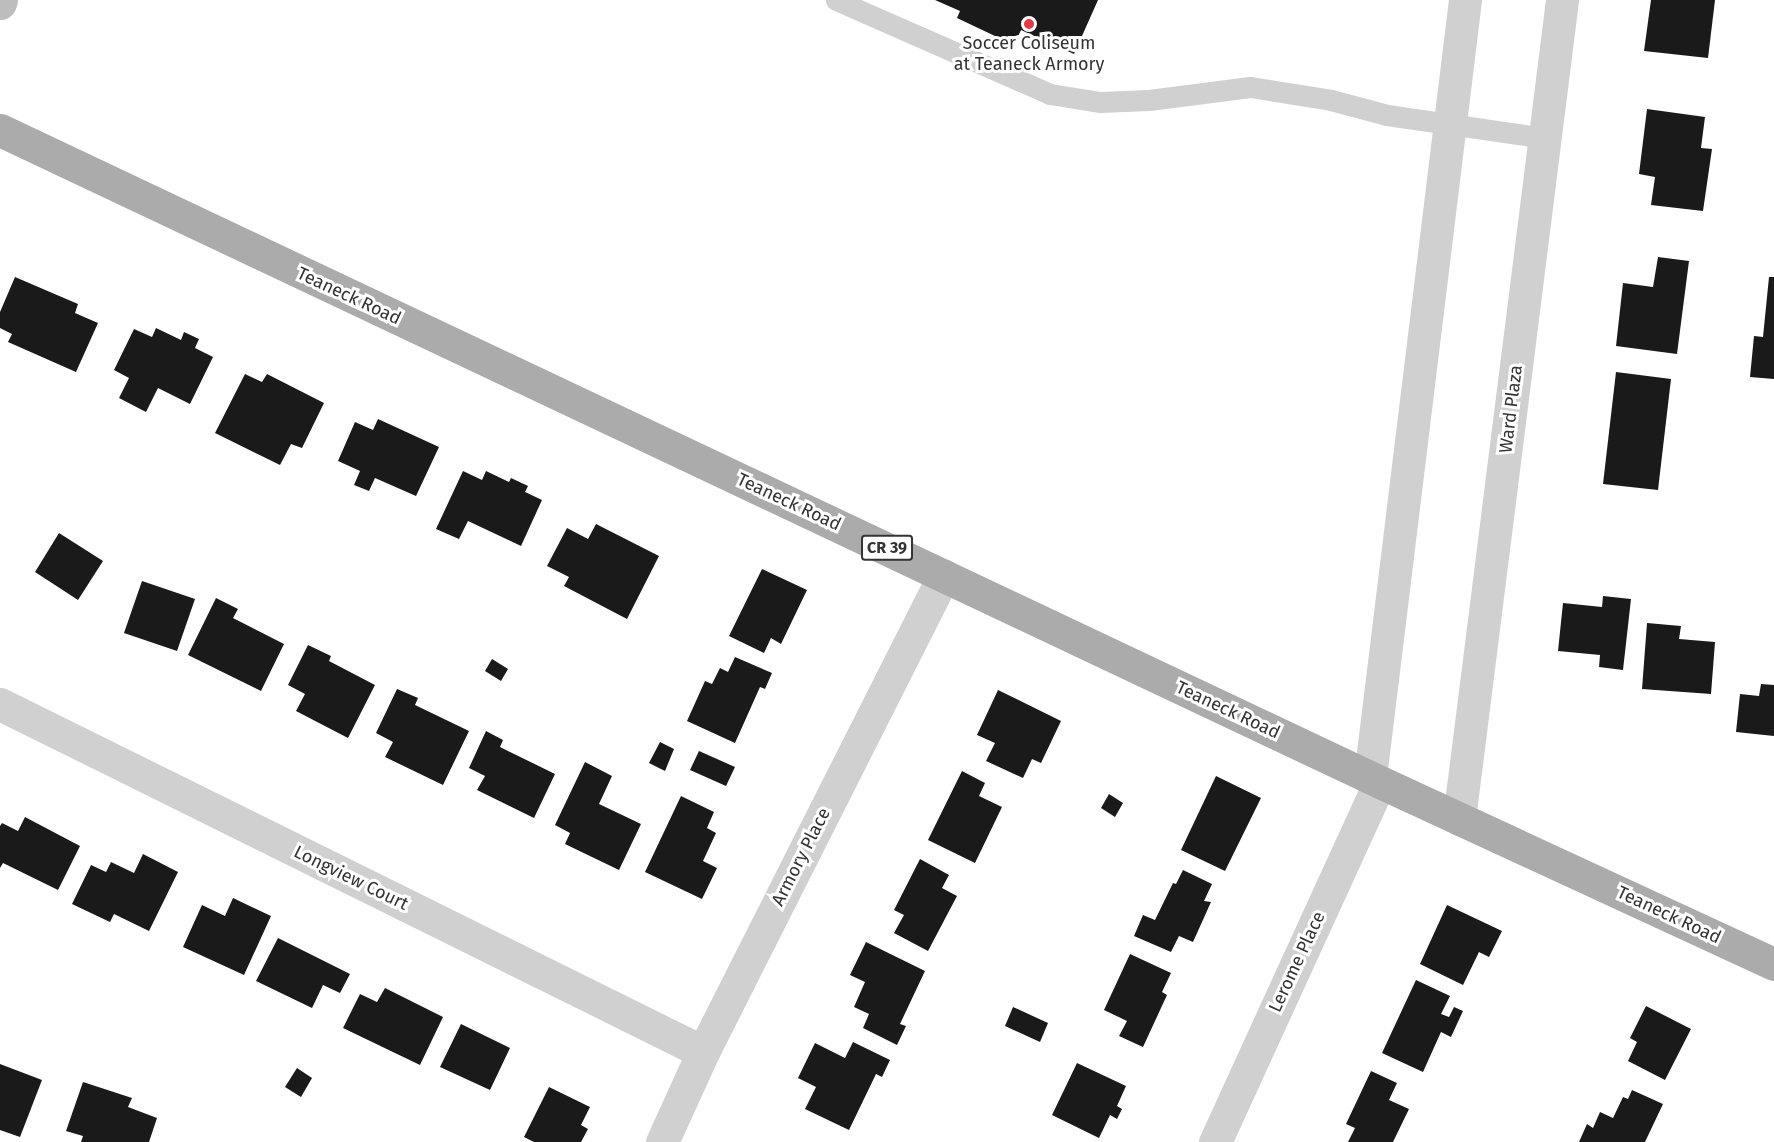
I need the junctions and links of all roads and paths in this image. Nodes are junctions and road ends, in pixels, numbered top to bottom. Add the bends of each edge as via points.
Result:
1 (836, 0) edge
2 (1465, 0) edge
3 (1562, 0) edge
4 (1449, 125) junction
5 (0, 130) edge
6 (1545, 138) junction
7 (944, 575) junction
8 (0, 704) edge
9 (1375, 779) junction
10 (1460, 819) junction
11 (1774, 964) edge
12 (703, 1052) junction
13 (662, 1142) edge
14 (1215, 1142) edge

1 - 4 lane via 1050,94 1100,102 1250,87
2 - 4 street
3 - 6 street, Ward Plaza
4 - 6 lane
4 - 9 street
5 - 7 main road, Teaneck Road / CR 39
6 - 10 street, Ward Plaza
7 - 9 main road, Teaneck Road / CR 39
7 - 12 street, Armory Place
8 - 12 street, Longview Court
9 - 10 main road, Teaneck Road / CR 39
9 - 14 street, Lerome Place
10 - 11 main road, Teaneck Road / CR 39
12 - 13 street, Armory Place

